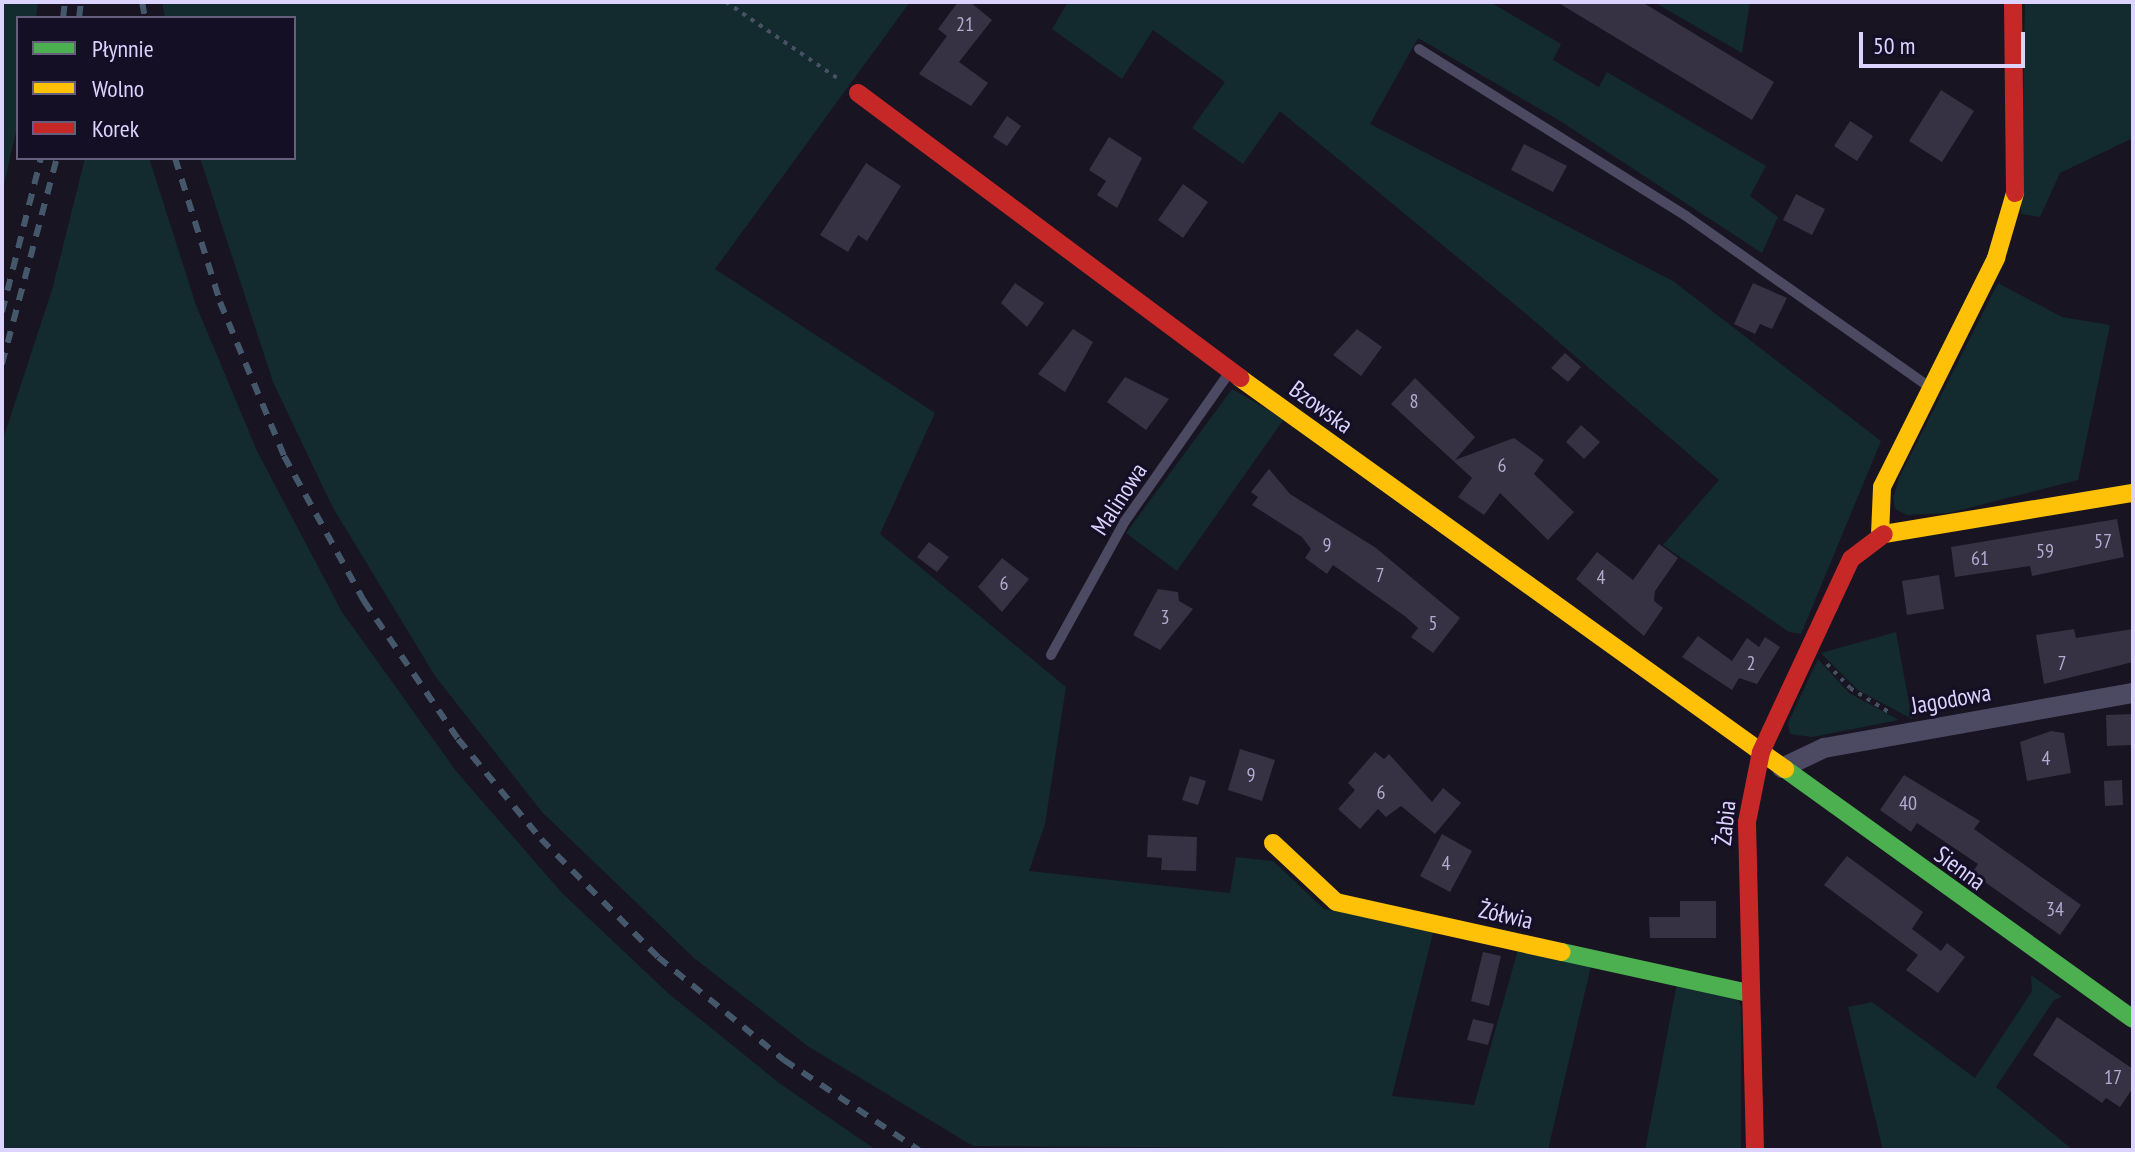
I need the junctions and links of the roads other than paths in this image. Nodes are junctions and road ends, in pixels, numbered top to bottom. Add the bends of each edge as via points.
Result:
1 (2013, 2) edge
2 (1419, 49) dead end
3 (858, 93) road end
4 (1230, 371) junction
5 (1928, 386) junction
6 (2133, 493) edge
7 (1880, 535) junction
8 (1051, 655) dead end
9 (2133, 693) edge
10 (1761, 752) junction
11 (1782, 768) junction
12 (1273, 843) dead end
13 (1749, 993) junction
14 (2133, 1019) edge
15 (1755, 1150) edge

1 - 5 street via 2017,183 1996,258
2 - 5 lane via 1686,216
3 - 4 street, Bzowska
4 - 8 lane, Malinowa via 1125,521
4 - 10 street, Bzowska
5 - 7 street via 1882,487
6 - 7 street
7 - 10 street, Żabia via 1851,559
9 - 11 street, Jagodowa via 1824,748
10 - 11 street, Sienna
10 - 13 street, Żabia via 1745,849
11 - 14 street, Sienna
12 - 13 street, Żółwia via 1336,902
13 - 15 street, Żabia

